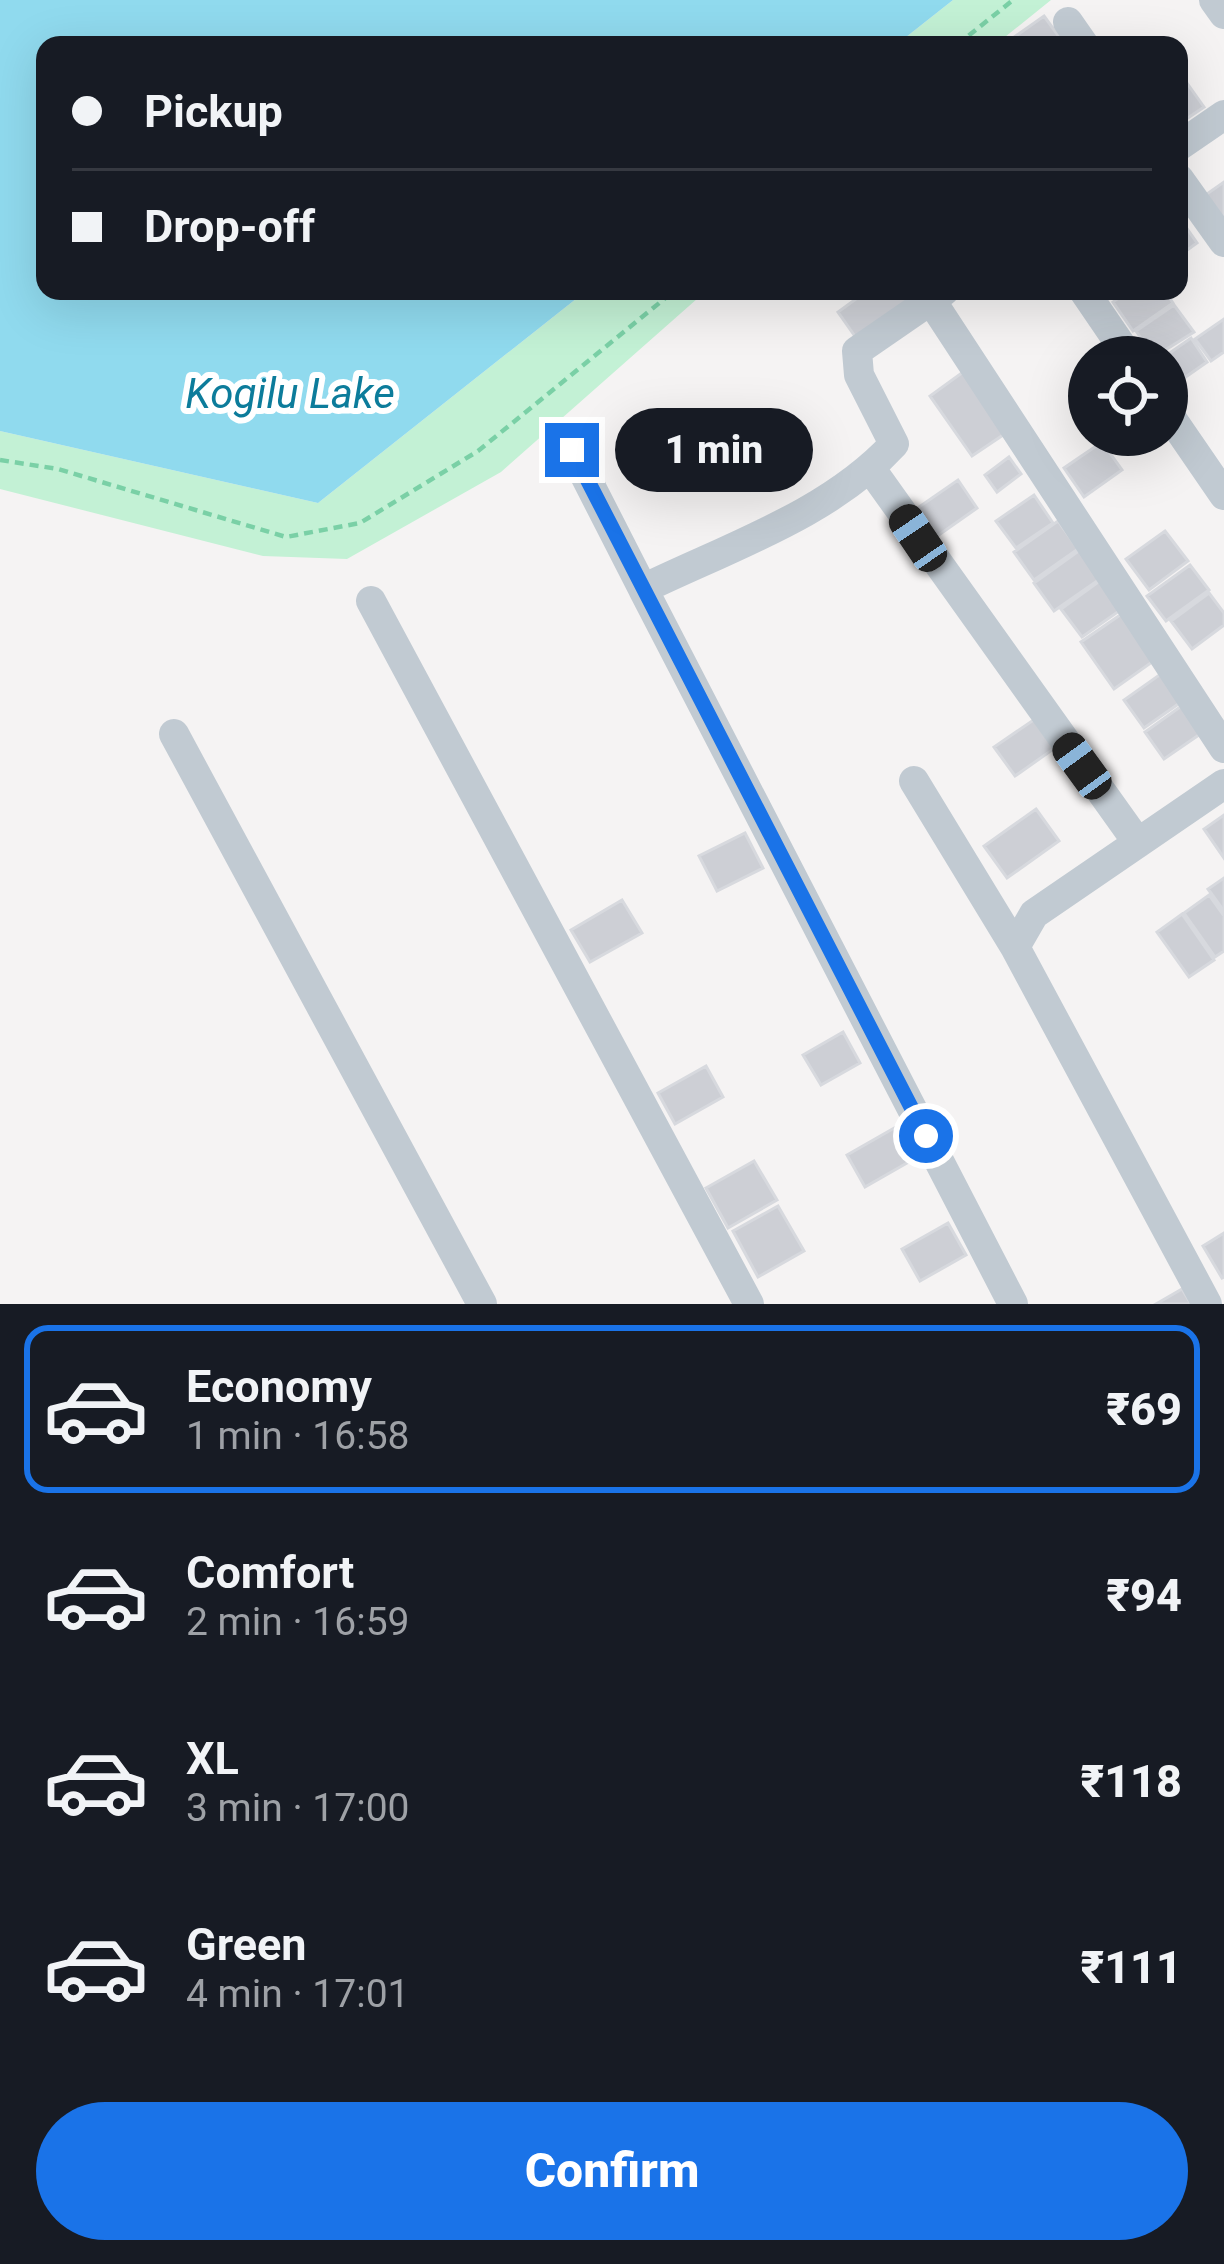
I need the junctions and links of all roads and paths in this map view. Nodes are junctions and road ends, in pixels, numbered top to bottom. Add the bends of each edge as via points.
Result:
1 (1013, 0) edge
2 (1214, 0) edge
3 (1224, 14) edge
4 (968, 36) edge
5 (1224, 115) edge
6 (1188, 140) edge
7 (1188, 192) edge
8 (1224, 242) edge
9 (663, 300) edge
10 (925, 300) edge
11 (937, 300) edge
12 (1090, 300) edge
13 (1115, 336) edge
14 (1188, 443) edge
15 (572, 450) dead end
16 (0, 460) edge
17 (872, 469) junction
18 (1224, 495) edge
19 (643, 589) junction
20 (371, 601) dead end
21 (174, 734) dead end
22 (1224, 748) edge
23 (914, 781) dead end
24 (1224, 784) edge
25 (1138, 843) junction
26 (1015, 947) junction
27 (482, 1304) edge
28 (749, 1304) edge
29 (1013, 1304) edge
30 (1207, 1304) edge

1 - 4 path
2 - 3 street
5 - 6 street
7 - 8 street
9 - 16 path via 478,452 359,523 286,537 58,469
10 - 17 street via 857,351 860,375 894,444
11 - 22 street
12 - 13 street
14 - 18 street
15 - 19 street
17 - 19 street
17 - 25 street
19 - 29 street
20 - 28 street
21 - 27 street
23 - 26 street
24 - 25 street
25 - 26 street via 1034,914
26 - 30 street

